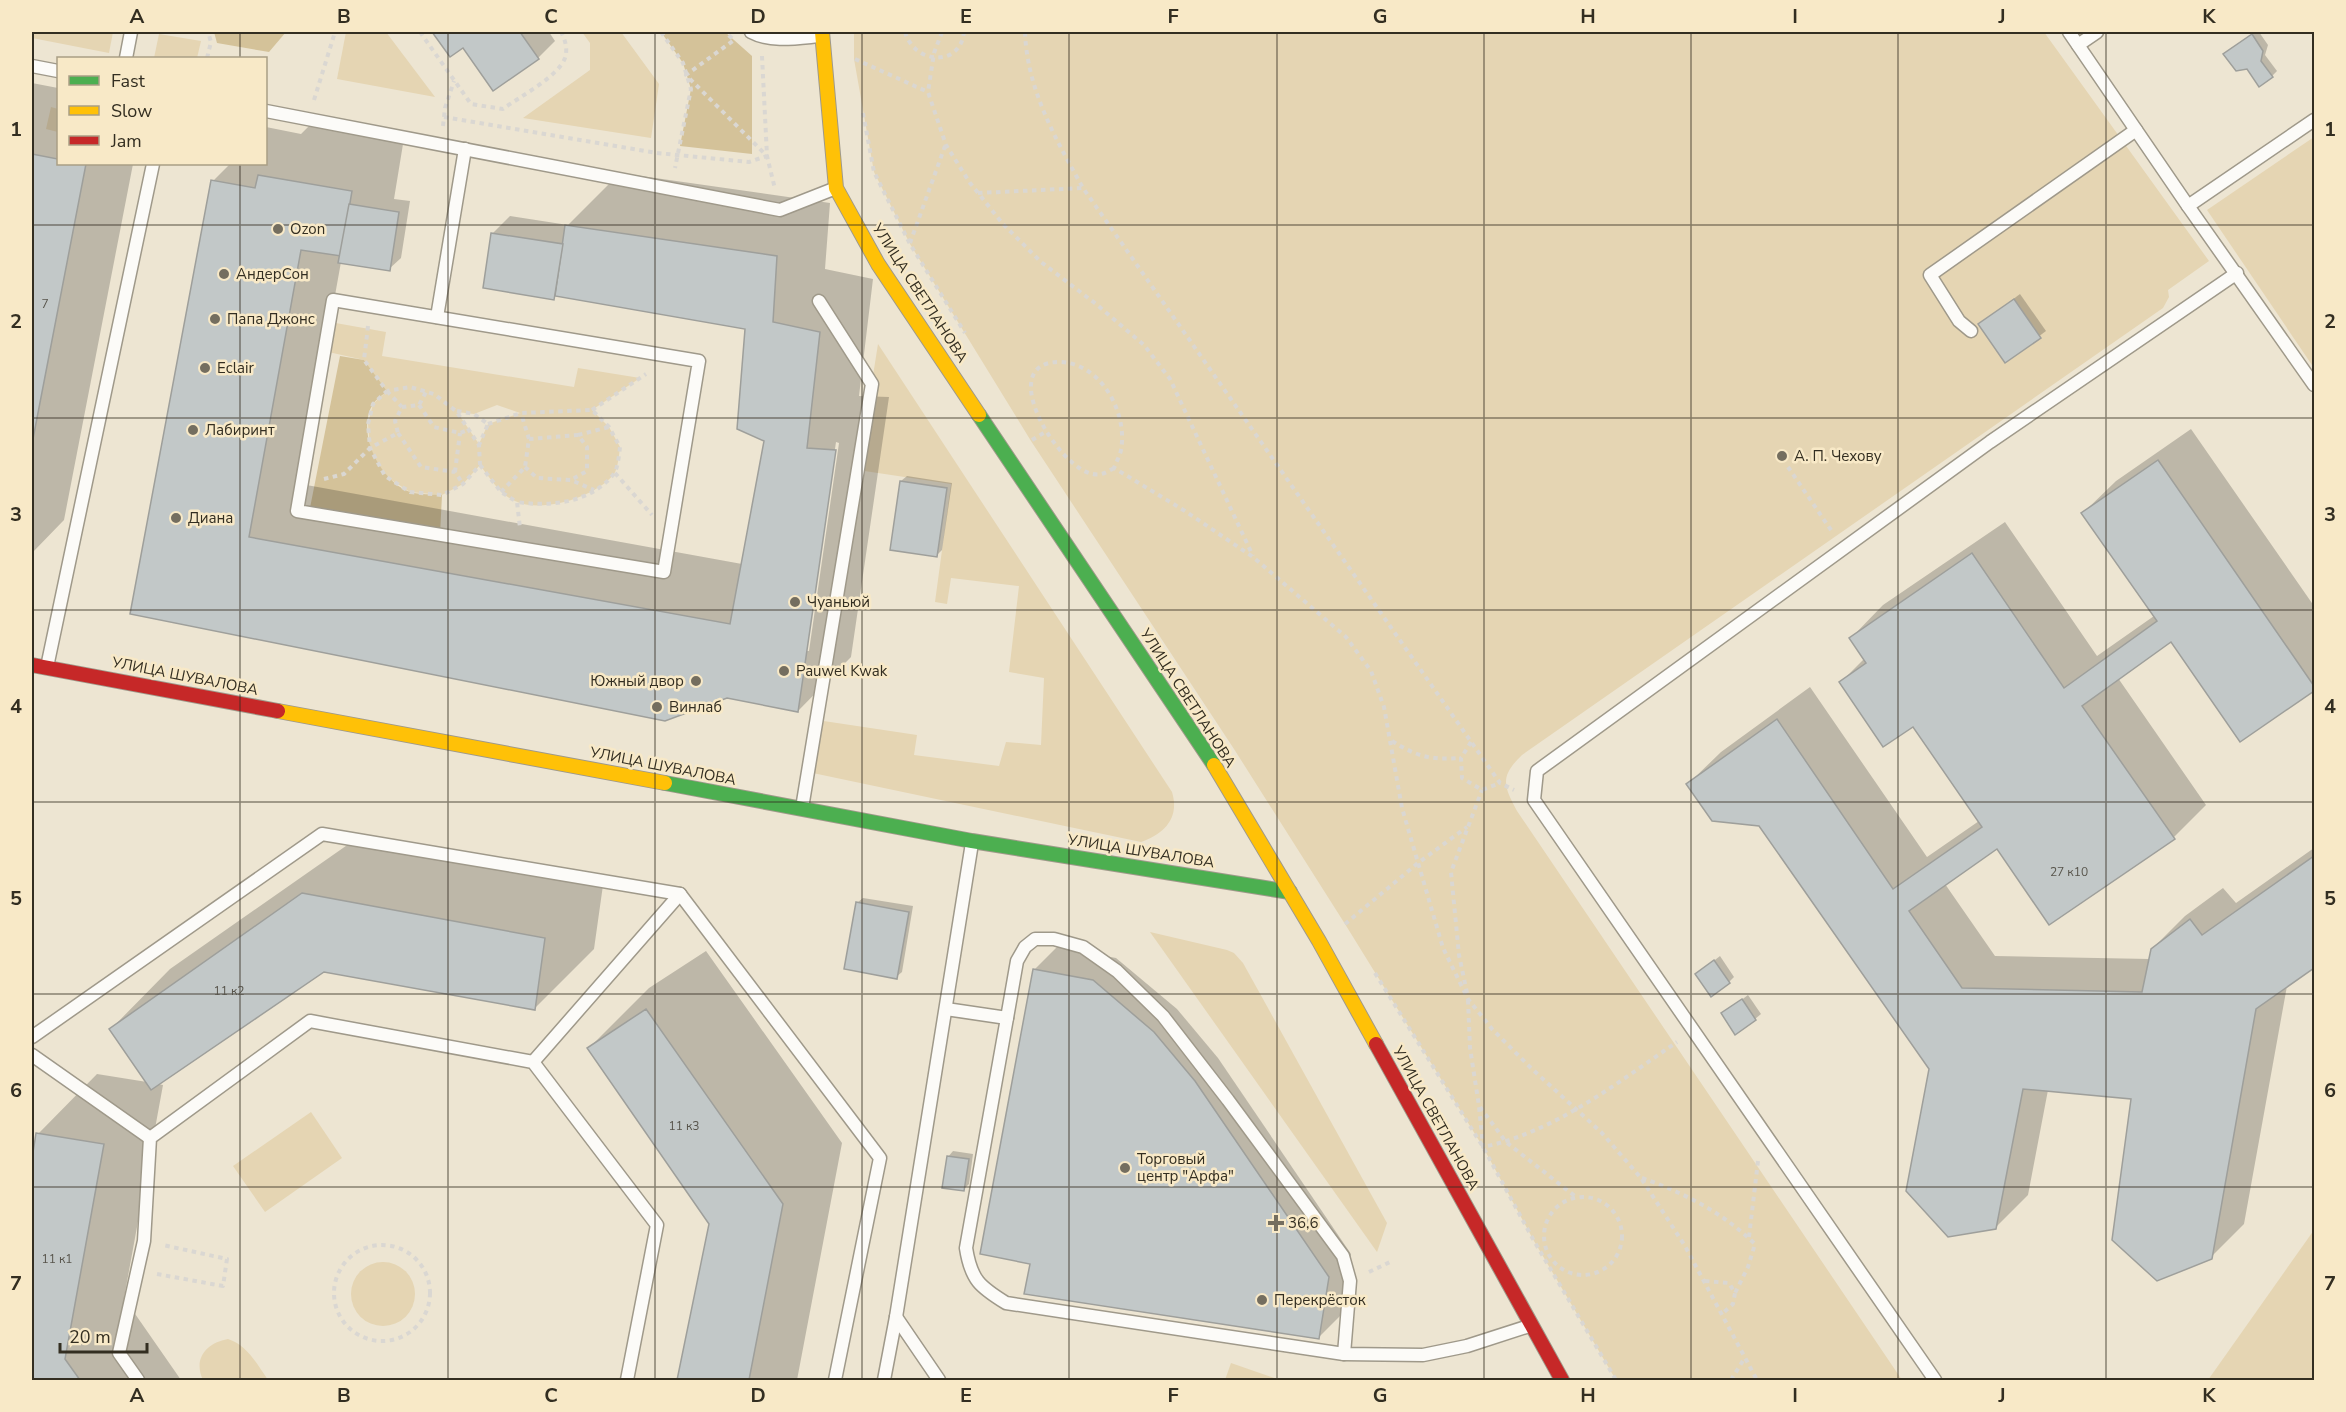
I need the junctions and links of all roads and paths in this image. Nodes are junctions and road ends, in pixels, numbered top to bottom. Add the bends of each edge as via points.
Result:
1 (131, 32) edge
2 (208, 32) edge
3 (335, 32) edge
4 (420, 32) edge
5 (561, 32) edge
6 (662, 32) edge
7 (725, 32) edge
8 (905, 32) edge
9 (942, 32) edge
10 (964, 32) edge
11 (1025, 32) edge
12 (2069, 32) edge
13 (2097, 32) edge
14 (756, 34) edge
15 (822, 34) edge
16 (2078, 45) junction
17 (126, 57) edge
18 (207, 57) edge
19 (934, 58) junction
20 (854, 59) dead end
21 (32, 66) edge
22 (57, 71) edge
23 (686, 75) junction
24 (454, 80) junction
25 (318, 86) dead end
26 (928, 92) junction
27 (445, 108) dead end
28 (267, 111) edge
29 (444, 117) dead end
30 (2314, 120) edge
31 (2136, 130) junction
32 (946, 145) junction
33 (465, 149) junction
34 (678, 154) junction
35 (766, 156) junction
36 (153, 165) edge
37 (836, 188) junction
38 (1083, 188) junction
39 (670, 189) junction
40 (978, 193) junction
41 (2188, 206) junction
42 (780, 210) junction
43 (910, 243) dead end
44 (2237, 273) junction
45 (819, 301) dead end
46 (370, 306) junction
47 (437, 317) junction
48 (1971, 331) dead end
49 (672, 356) junction
50 (2314, 385) edge
51 (387, 391) junction
52 (426, 392) junction
53 (419, 405) junction
54 (402, 407) junction
55 (592, 410) junction
56 (456, 411) junction
57 (521, 413) junction
58 (488, 424) junction
59 (609, 427) junction
60 (470, 429) junction
61 (1047, 431) junction
62 (398, 433) junction
63 (460, 433) junction
64 (578, 435) junction
65 (529, 439) junction
66 (1031, 441) dead end
67 (479, 445) junction
68 (370, 448) junction
69 (480, 465) junction
70 (525, 467) junction
71 (1788, 467) dead end
72 (1114, 468) junction
73 (455, 472) junction
74 (615, 473) junction
75 (571, 480) junction
76 (464, 484) junction
77 (302, 485) junction
78 (594, 490) junction
79 (501, 492) junction
80 (517, 502) junction
81 (670, 536) junction
82 (1843, 549) junction
83 (534, 550) junction
84 (1253, 557) junction
85 (36, 668) edge
86 (1392, 741) junction
87 (1471, 742) junction
88 (1461, 758) junction
89 (1500, 783) junction
90 (1482, 790) junction
91 (1534, 800) junction
92 (802, 809) junction
93 (1468, 827) junction
94 (972, 842) junction
95 (1418, 863) junction
96 (1290, 892) junction
97 (680, 894) junction
98 (1345, 924) dead end
99 (1468, 999) junction
100 (946, 1009) junction
101 (1007, 1018) junction
102 (1694, 1031) junction
103 (32, 1037) edge
104 (32, 1055) edge
105 (533, 1062) junction
106 (1479, 1106) junction
107 (1576, 1110) junction
108 (1762, 1130) junction
109 (150, 1138) junction
110 (1506, 1142) junction
111 (1641, 1178) junction
112 (1576, 1197) junction
113 (1749, 1238) junction
114 (144, 1241) junction
115 (138, 1270) junction
116 (1704, 1281) junction
117 (1735, 1293) junction
118 (429, 1305) joint
119 (1722, 1314) junction
120 (896, 1317) junction
121 (1531, 1325) junction
122 (1344, 1354) junction
123 (1745, 1358) junction
124 (138, 1380) edge
125 (627, 1380) edge
126 (835, 1380) edge
127 (884, 1380) edge
128 (939, 1380) edge
129 (1562, 1380) edge
130 (1731, 1380) edge
131 (1757, 1380) edge
132 (1935, 1380) edge

1 - 17 lane
2 - 18 path via 211,42
3 - 25 path
4 - 24 path
5 - 24 path via 566,41 565,58 555,72 503,109 471,104
6 - 23 path via 683,63
7 - 23 path via 734,40
8 - 19 path via 914,49
9 - 19 path
10 - 19 path via 952,53
11 - 38 path via 1026,57 1038,101
12 - 16 lane
13 - 16 lane
14 - 15 lane via 787,38
14 - 35 path
15 - 37 street, УЛИЦА СВЕТЛАНОВА
16 - 31 lane
19 - 26 path
20 - 26 path
21 - 22 lane
23 - 34 path via 691,89
23 - 35 path
24 - 27 path
26 - 32 path
28 - 33 lane
29 - 34 path
30 - 41 lane
31 - 41 lane
31 - 48 lane via 1930,275 1959,321
32 - 40 path
32 - 43 path
33 - 39 lane
33 - 47 lane
34 - 35 path via 749,162
34 - 39 path
35 - 42 path
36 - 85 lane
37 - 42 lane
37 - 96 street, УЛИЦА СВЕТЛАНОВА via 878,264 1213,764
38 - 40 path
38 - 87 path
39 - 42 lane
40 - 84 path via 1041,262 1144,345 1170,379
41 - 44 lane
44 - 50 lane
44 - 82 lane via 1990,442
45 - 92 lane via 872,384
46 - 47 lane
46 - 51 path via 364,360
46 - 77 lane via 333,300
47 - 49 lane
49 - 55 path
49 - 81 lane via 699,361
51 - 52 path via 410,387
51 - 54 path
51 - 68 path via 373,404 368,424
52 - 53 path
52 - 56 path
53 - 54 path
53 - 63 path via 434,427
54 - 62 path via 395,421
55 - 57 path
55 - 59 path
56 - 58 path via 474,414
56 - 60 path
57 - 58 path
57 - 65 path
58 - 67 path
59 - 64 path
59 - 74 path via 620,447
60 - 63 path
60 - 67 path
61 - 66 path
61 - 72 path via 1053,443 1076,466 1092,474 1104,474
61 - 72 path via 1035,408 1029,382 1036,369 1050,362 1068,362 1086,370 1115,402 1122,426 1121,451
62 - 68 path
62 - 73 path via 421,467
63 - 73 path
64 - 65 path
64 - 75 path via 587,447 587,471
65 - 70 path
67 - 69 path
68 - 76 path via 385,476 410,492 442,495
68 - 77 path via 344,474
69 - 76 path
69 - 79 path
70 - 75 path via 537,478
70 - 79 path
71 - 82 path
72 - 84 path
73 - 76 path
74 - 78 path
74 - 81 path
75 - 78 path
77 - 83 lane via 297,511
78 - 80 path via 563,503
79 - 80 path
80 - 83 path via 518,526
81 - 83 lane via 664,572
82 - 91 lane via 1537,771
84 - 86 path via 1346,637 1365,662 1384,708
85 - 92 street, УЛИЦА ШУВАЛОВА
86 - 88 path via 1436,760
86 - 95 path via 1402,808
87 - 88 path
87 - 89 path
88 - 90 path via 1462,778
89 - 90 path
89 - 91 path
90 - 93 path
91 - 102 lane
92 - 94 street, УЛИЦА ШУВАЛОВА
93 - 95 path
93 - 99 path via 1451,872 1459,955
94 - 96 street, УЛИЦА ШУВАЛОВА
94 - 100 lane
95 - 98 path
95 - 99 path via 1443,948
96 - 121 street, УЛИЦА СВЕТЛАНОВА
97 - 103 lane via 322,834
97 - 105 lane
97 - 126 lane via 880,1158
99 - 106 path via 1470,1048
99 - 107 path via 1492,1029
100 - 101 lane
100 - 120 lane
101 - 122 lane via 1017,961 1035,939 1054,939 1083,947 1117,971 1163,1016 1343,1256 1350,1281
101 - 122 lane via 966,1248 969,1268 984,1289 1006,1303
102 - 107 path
102 - 108 lane
104 - 109 lane
105 - 109 lane via 310,1021
105 - 125 lane via 657,1225
106 - 110 path
106 - 110 path via 1483,1147
107 - 110 path
107 - 111 path
108 - 113 path
108 - 132 lane
109 - 114 lane
110 - 112 path
111 - 113 path via 1700,1203
111 - 116 path
112 - 112 path via 1552,1211 1543,1236 1545,1250 1547,1258 1563,1270 1590,1275 1611,1263 1619,1253 1622,1235 1618,1217 1610,1207 1588,1196
113 - 117 path via 1755,1244
114 - 115 lane
114 - 115 path via 227,1259 223,1286
115 - 124 lane via 119,1353
116 - 117 path via 1728,1283
116 - 119 path
117 - 119 path via 1733,1304
118 - 118 path via 427,1276 408,1252 394,1246 364,1248 341,1267 335,1281 333,1295 344,1323 369,1340 399,1338 423,1319
119 - 123 path
120 - 127 lane
120 - 128 lane
121 - 122 lane via 1467,1346 1423,1354
121 - 129 street, УЛИЦА СВЕТЛАНОВА
123 - 130 path
123 - 131 path

